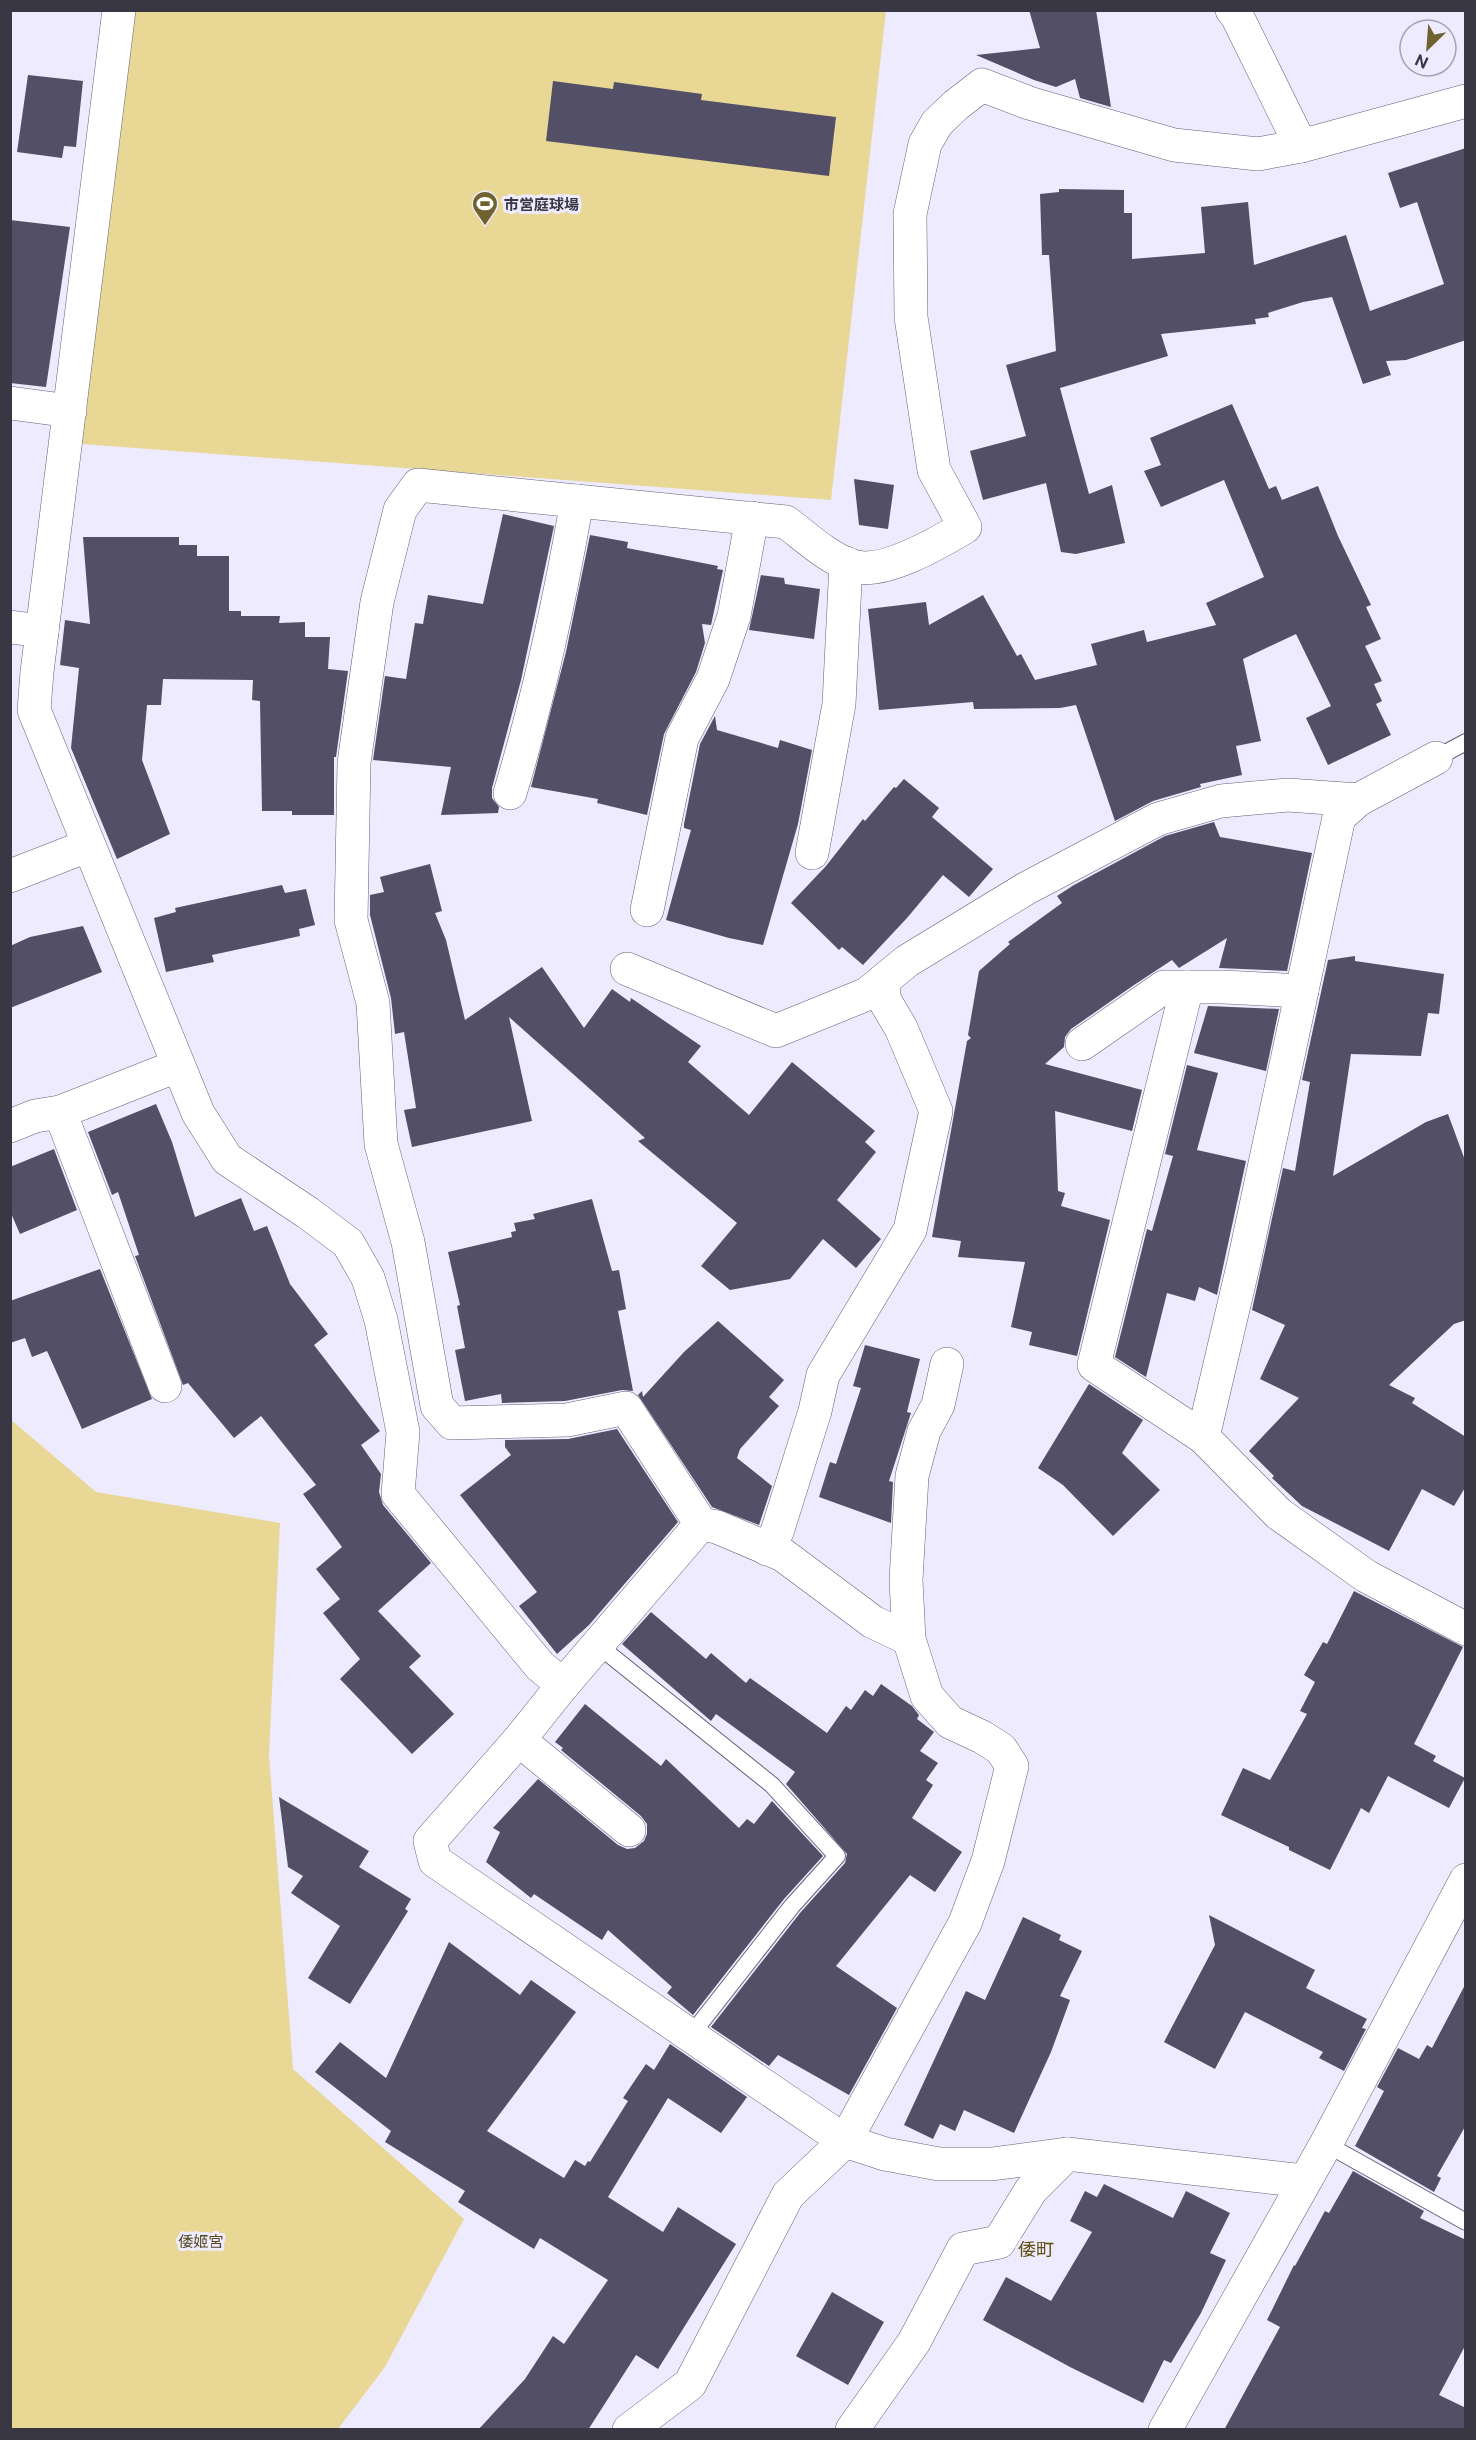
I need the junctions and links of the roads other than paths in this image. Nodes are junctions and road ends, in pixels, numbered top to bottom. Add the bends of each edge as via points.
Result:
1 (119, 10) edge
2 (1232, 10) edge
3 (1466, 101) edge
4 (1301, 146) junction
5 (10, 403) edge
6 (70, 411) junction
7 (577, 501) junction
8 (752, 518) junction
9 (846, 563) junction
10 (26, 629) edge
11 (1466, 742) edge
12 (1436, 758) joint
13 (510, 793) dead end
14 (1358, 800) junction
15 (87, 846) junction
16 (812, 853) dead end
17 (10, 876) edge
18 (647, 910) dead end
19 (627, 969) dead end
20 (882, 982) junction
21 (1187, 987) junction
22 (1302, 992) junction
23 (1082, 1044) dead end
24 (177, 1066) junction
25 (60, 1112) junction
26 (10, 1126) edge
27 (947, 1364) dead end
28 (165, 1386) dead end
29 (1203, 1437) junction
30 (701, 1524) junction
31 (766, 1549) junction
32 (1466, 1629) edge
33 (909, 1639) junction
34 (599, 1646) junction
35 (563, 1686) junction
36 (519, 1740) junction
37 (629, 1830) dead end
38 (1466, 1880) edge
39 (691, 2035) junction
40 (845, 2141) junction
41 (1326, 2144) junction
42 (1068, 2154) junction
43 (1304, 2181) junction
44 (1466, 2222) edge
45 (629, 2430) edge
46 (852, 2430) edge
47 (1165, 2430) edge

1 - 6 street
2 - 4 street
3 - 4 street
4 - 9 street via 1258,154 1173,145 981,85 956,105 937,123 925,144 910,214 911,317 934,470 965,527 926,550 887,565 855,567
5 - 6 street
6 - 10 street
7 - 8 street
7 - 13 street via 560,599
7 - 30 street via 418,485 400,510 377,602 354,763 351,920 373,1003 381,1144 408,1242 437,1406 452,1423 567,1420 626,1408
8 - 9 street via 786,522
8 - 18 street via 734,615 712,678 682,738
9 - 16 street via 838,704
10 - 15 street via 34,710
11 - 12 lane
12 - 14 street
14 - 20 street via 1288,795 1221,801 1158,819 1027,888 907,961
14 - 22 street via 1339,817
15 - 17 street
15 - 24 street
19 - 20 street via 776,1031 867,994
20 - 31 street via 885,1001 902,1028 936,1110 910,1230 823,1375 777,1532
21 - 22 street
21 - 23 street via 1164,987
21 - 29 street via 1094,1365
22 - 29 street
24 - 25 street
24 - 35 street via 198,1113 227,1159 348,1244 368,1278 381,1320 403,1432 398,1494 540,1666
25 - 26 street
25 - 28 street
27 - 33 street via 938,1405 924,1431 912,1476 906,1580
29 - 32 street via 1279,1514 1366,1576
30 - 31 street
30 - 34 street
31 - 33 street via 783,1555 873,1622
33 - 40 street via 927,1696 950,1722 1001,1749 1012,1766 988,1861 965,1923
34 - 35 street
34 - 39 lane via 772,1785 837,1856 792,1906
35 - 36 street
36 - 37 street
36 - 39 street via 430,1841 435,1861
38 - 41 street
39 - 40 street
40 - 42 street via 885,2154 939,2164 992,2163
40 - 45 street via 788,2195 690,2385
41 - 43 street
41 - 44 lane
42 - 43 street
42 - 46 street via 1031,2190 999,2242 963,2249 914,2342
43 - 47 street

